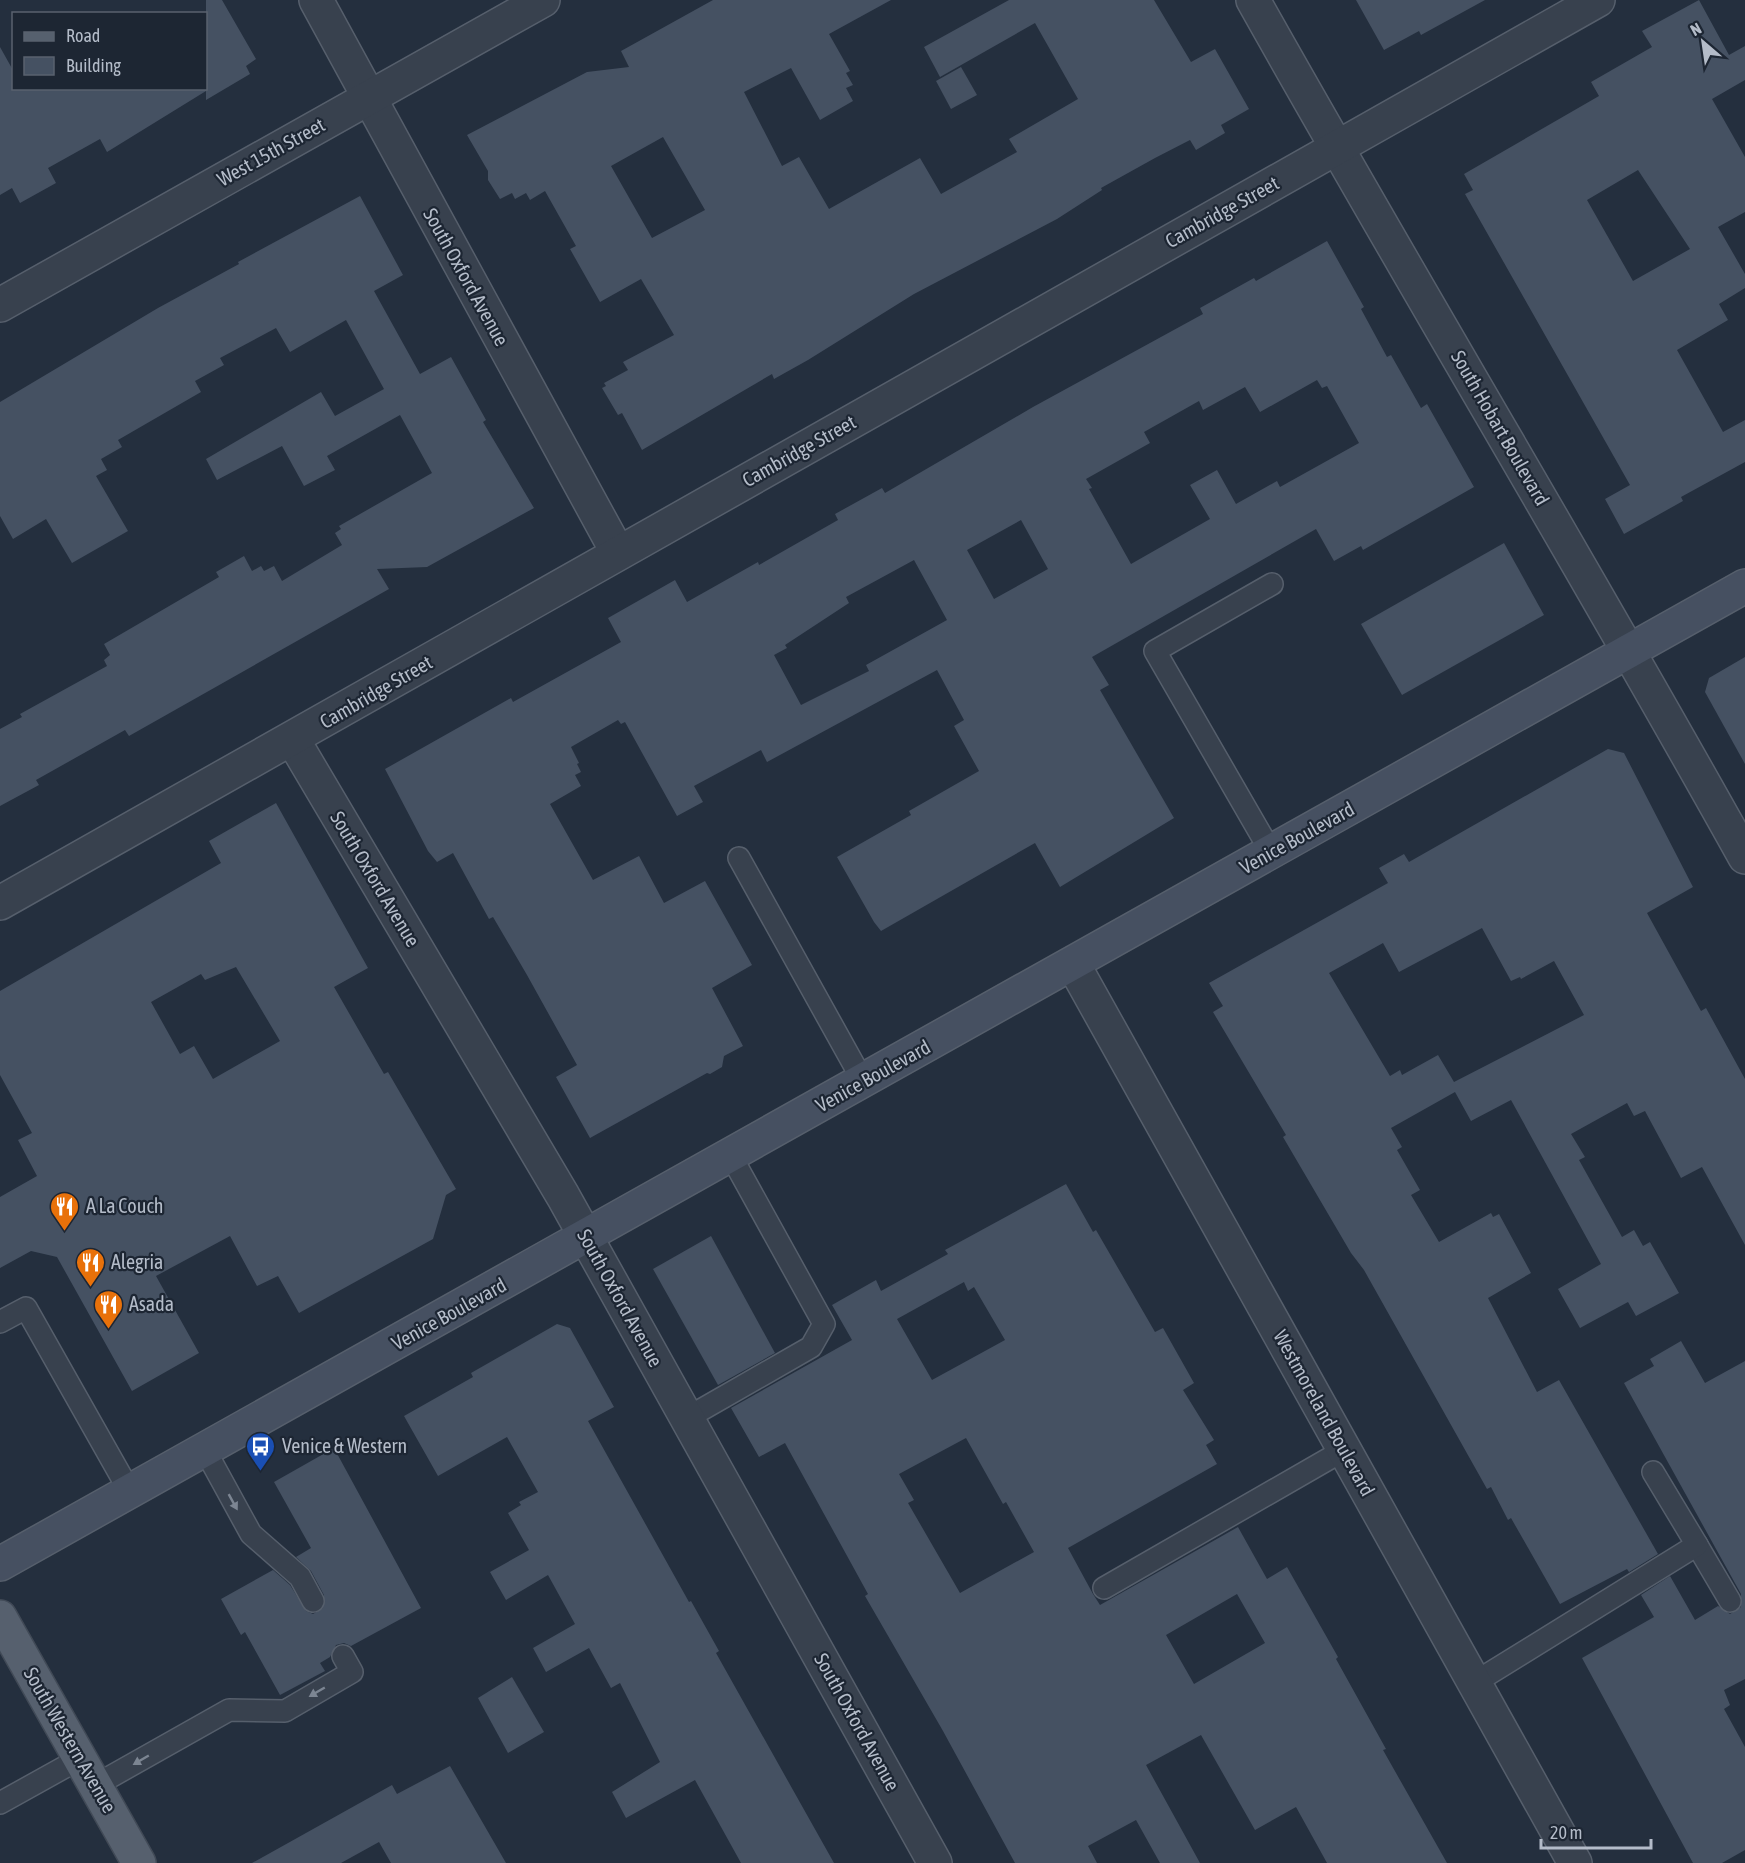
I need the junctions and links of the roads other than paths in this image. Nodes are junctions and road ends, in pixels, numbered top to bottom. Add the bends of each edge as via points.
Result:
1 (315, 0) edge
2 (543, 0) edge
3 (1253, 0) edge
4 (1598, 0) edge
5 (368, 98) junction
6 (1335, 147) junction
7 (0, 305) edge
8 (618, 553) junction
9 (1272, 584) dead end
10 (1745, 586) edge
11 (1630, 650) junction
12 (293, 740) junction
13 (1271, 852) junction
14 (1745, 856) edge
15 (739, 858) dead end
16 (0, 903) edge
17 (1073, 964) junction
18 (863, 1081) junction
19 (731, 1156) junction
20 (586, 1237) junction
21 (0, 1322) edge
22 (687, 1418) junction
23 (205, 1450) junction
24 (1344, 1450) junction
25 (1653, 1472) dead end
26 (130, 1492) junction
27 (1698, 1545) junction
28 (0, 1564) edge
29 (1104, 1588) dead end
30 (314, 1601) dead end
31 (1730, 1601) dead end
32 (0, 1617) edge
33 (343, 1656) dead end
34 (1474, 1683) junction
35 (89, 1772) junction
36 (0, 1803) edge
37 (139, 1863) edge
38 (935, 1863) edge
39 (1575, 1863) edge

1 - 5 street, South Oxford Avenue
2 - 5 street, West 15th Street
3 - 6 street, South Hobart Boulevard
4 - 6 street, Cambridge Street
5 - 7 street, West 15th Street
5 - 8 street, South Oxford Avenue
6 - 8 street, Cambridge Street
6 - 11 street, South Hobart Boulevard
8 - 12 street, Cambridge Street
9 - 13 lane via 1155,651
10 - 11 main road, Venice Boulevard
11 - 13 main road, Venice Boulevard
11 - 14 street, South Hobart Boulevard
12 - 16 street, Cambridge Street
12 - 20 street, South Oxford Avenue
13 - 17 main road, Venice Boulevard
15 - 18 lane
17 - 18 main road, Venice Boulevard
17 - 24 street, Westmoreland Boulevard
18 - 19 main road, Venice Boulevard
19 - 20 main road, Venice Boulevard
19 - 22 lane via 824,1324 811,1347
20 - 22 street, South Oxford Avenue
20 - 23 main road, Venice Boulevard
21 - 26 lane via 26,1308
22 - 38 street, South Oxford Avenue
23 - 26 main road, Venice Boulevard
23 -> 30 lane via 251,1534 300,1577
24 - 29 lane
24 - 34 street, Westmoreland Boulevard
25 - 27 lane
26 - 28 main road, Venice Boulevard
27 - 31 lane
27 - 34 lane
32 - 35 main road, South Western Avenue
33 -> 35 lane via 352,1672 285,1711 229,1710
34 - 39 street, Westmoreland Boulevard
35 - 36 lane
35 - 37 main road, South Western Avenue

